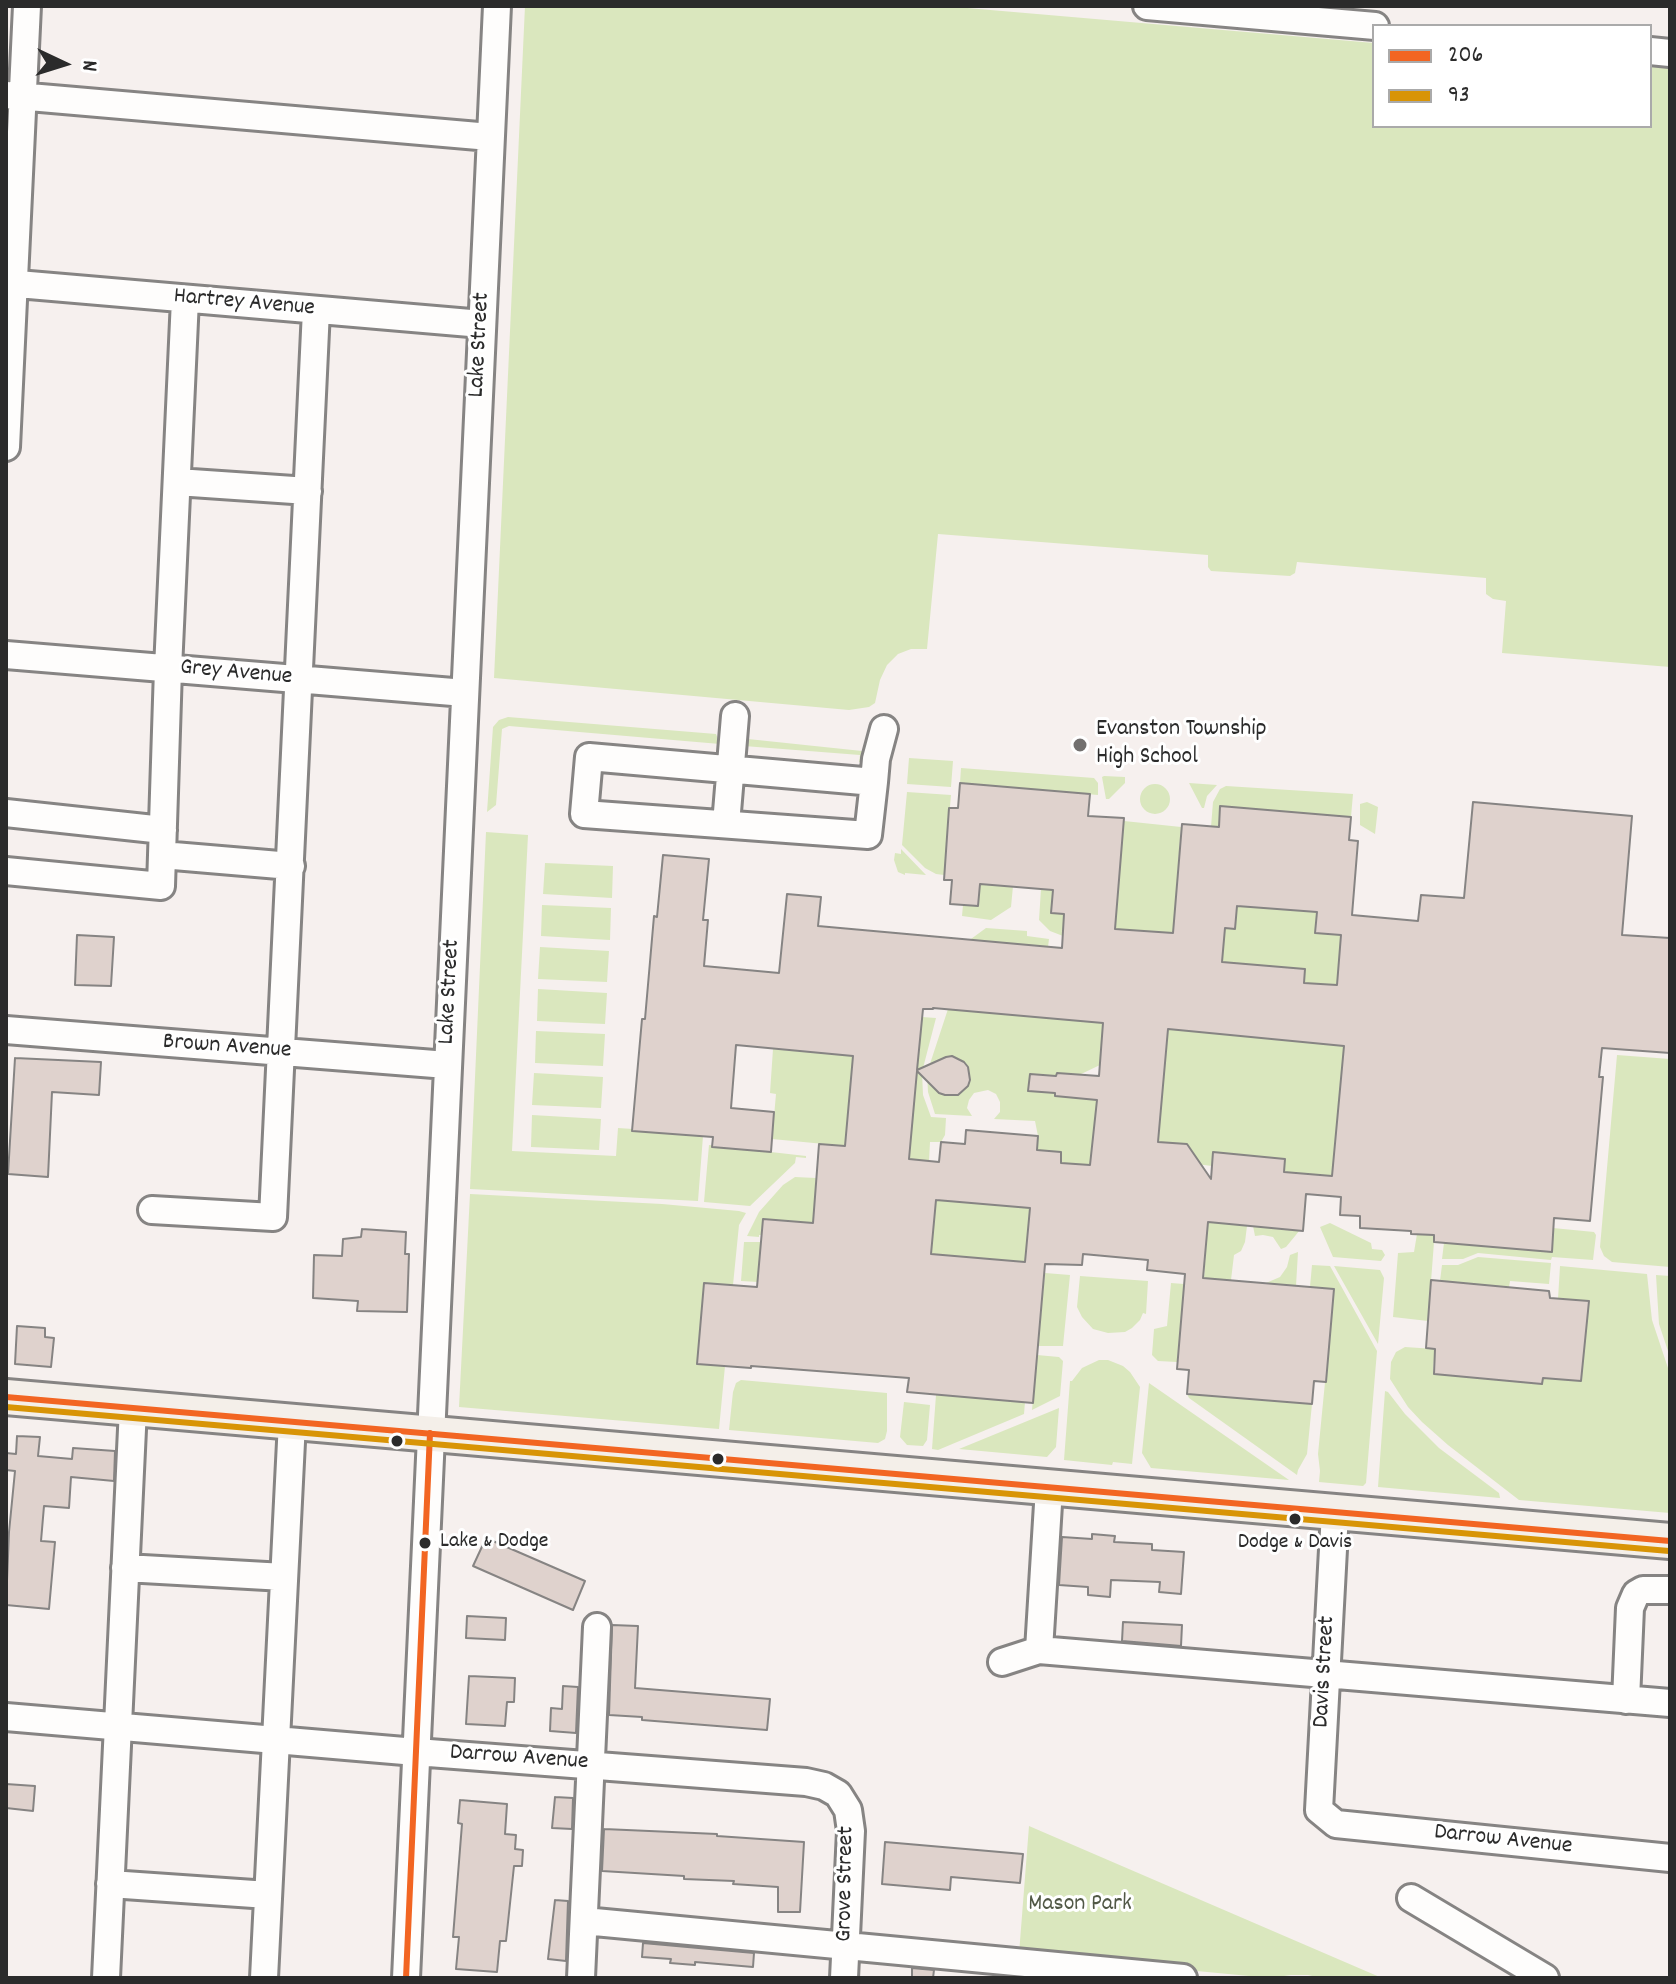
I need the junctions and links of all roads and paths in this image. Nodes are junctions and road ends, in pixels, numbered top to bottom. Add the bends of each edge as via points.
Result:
1 (27, 6) edge
2 (497, 6) edge
3 (1147, 6) edge
4 (1252, 10) edge
5 (1372, 26) edge
6 (14, 96) edge
7 (490, 137) junction
8 (10, 284) edge
9 (185, 299) junction
10 (316, 310) junction
11 (482, 324) junction
12 (6, 447) edge
13 (177, 482) junction
14 (308, 491) junction
15 (6, 655) edge
16 (168, 669) junction
17 (299, 679) junction
18 (465, 693) junction
19 (735, 716) dead end
20 (884, 729) dead end
21 (731, 769) junction
22 (874, 782) junction
23 (6, 813) edge
24 (726, 824) junction
25 (162, 842) junction
26 (291, 866) junction
27 (6, 871) edge
28 (6, 1030) edge
29 (282, 1052) junction
30 (447, 1065) junction
31 (152, 1210) dead end
32 (6, 1397) edge
33 (133, 1408) junction
34 (292, 1422) junction
35 (430, 1433) junction
36 (1049, 1488) junction
37 (1335, 1512) junction
38 (1670, 1541) edge
39 (125, 1568) junction
40 (284, 1577) junction
41 (1670, 1590) edge
42 (597, 1627) dead end
43 (1039, 1650) junction
44 (1002, 1662) dead end
45 (1326, 1675) junction
46 (1626, 1700) junction
47 (1670, 1703) edge
48 (6, 1717) edge
49 (118, 1726) junction
50 (275, 1740) junction
51 (416, 1752) junction
52 (591, 1765) junction
53 (838, 1794) joint
54 (1336, 1824) joint
55 (1670, 1858) edge
56 (110, 1884) junction
57 (268, 1895) junction
58 (1411, 1898) dead end
59 (584, 1921) junction
60 (846, 1946) junction
61 (106, 1978) edge
62 (264, 1978) edge
63 (406, 1978) edge
64 (581, 1978) edge
65 (844, 1978) edge
66 (1183, 1978) edge
67 (1545, 1978) edge

1 - 6 street
2 - 7 street, Lake Street
3 - 4 street
4 - 5 street
6 - 7 street
6 - 8 street
7 - 11 street, Lake Street
8 - 9 street, Hartrey Avenue
8 - 12 street
9 - 10 street, Hartrey Avenue
9 - 13 street
10 - 11 street, Hartrey Avenue
10 - 14 street
11 - 18 street, Lake Street
13 - 14 street
13 - 16 street
14 - 17 street
15 - 16 street, Grey Avenue
16 - 17 street, Grey Avenue
16 - 25 street
17 - 18 street, Grey Avenue
17 - 26 street
18 - 30 street, Lake Street
19 - 21 street
20 - 22 street
21 - 22 street
21 - 24 street
21 - 24 street via 589,757 587,771 584,814
22 - 24 street via 868,835
23 - 25 street
25 - 26 street
25 - 27 street via 161,886
26 - 29 street
28 - 29 street, Brown Avenue
29 - 30 street, Brown Avenue
29 - 31 street via 273,1217
30 - 35 street, Lake Street
32 - 33 main road
33 - 34 main road
33 - 39 street
34 - 35 main road
34 - 40 street
35 - 36 main road
35 - 51 street, Lake Street
36 - 37 main road
36 - 43 street
37 - 38 main road
37 - 45 street, Davis Street
39 - 40 street
39 - 49 street
40 - 50 street
41 - 46 street via 1643,1590 1630,1608
42 - 52 street
43 - 44 street
43 - 45 street
45 - 46 street
45 - 54 street, Davis Street via 1319,1810
46 - 47 street
48 - 49 street, Darrow Avenue
49 - 50 street, Darrow Avenue
49 - 56 street
50 - 51 street, Darrow Avenue
50 - 57 street
51 - 52 street, Darrow Avenue
51 - 63 street, Lake Street
52 - 53 street, Darrow Avenue via 806,1782
52 - 59 street
53 - 60 street, Grove Street via 848,1810 851,1831
54 - 55 street, Darrow Avenue
56 - 57 street
56 - 61 street
57 - 62 street
58 - 67 street
59 - 60 street
59 - 64 street
60 - 65 street, Grove Street
60 - 66 street

